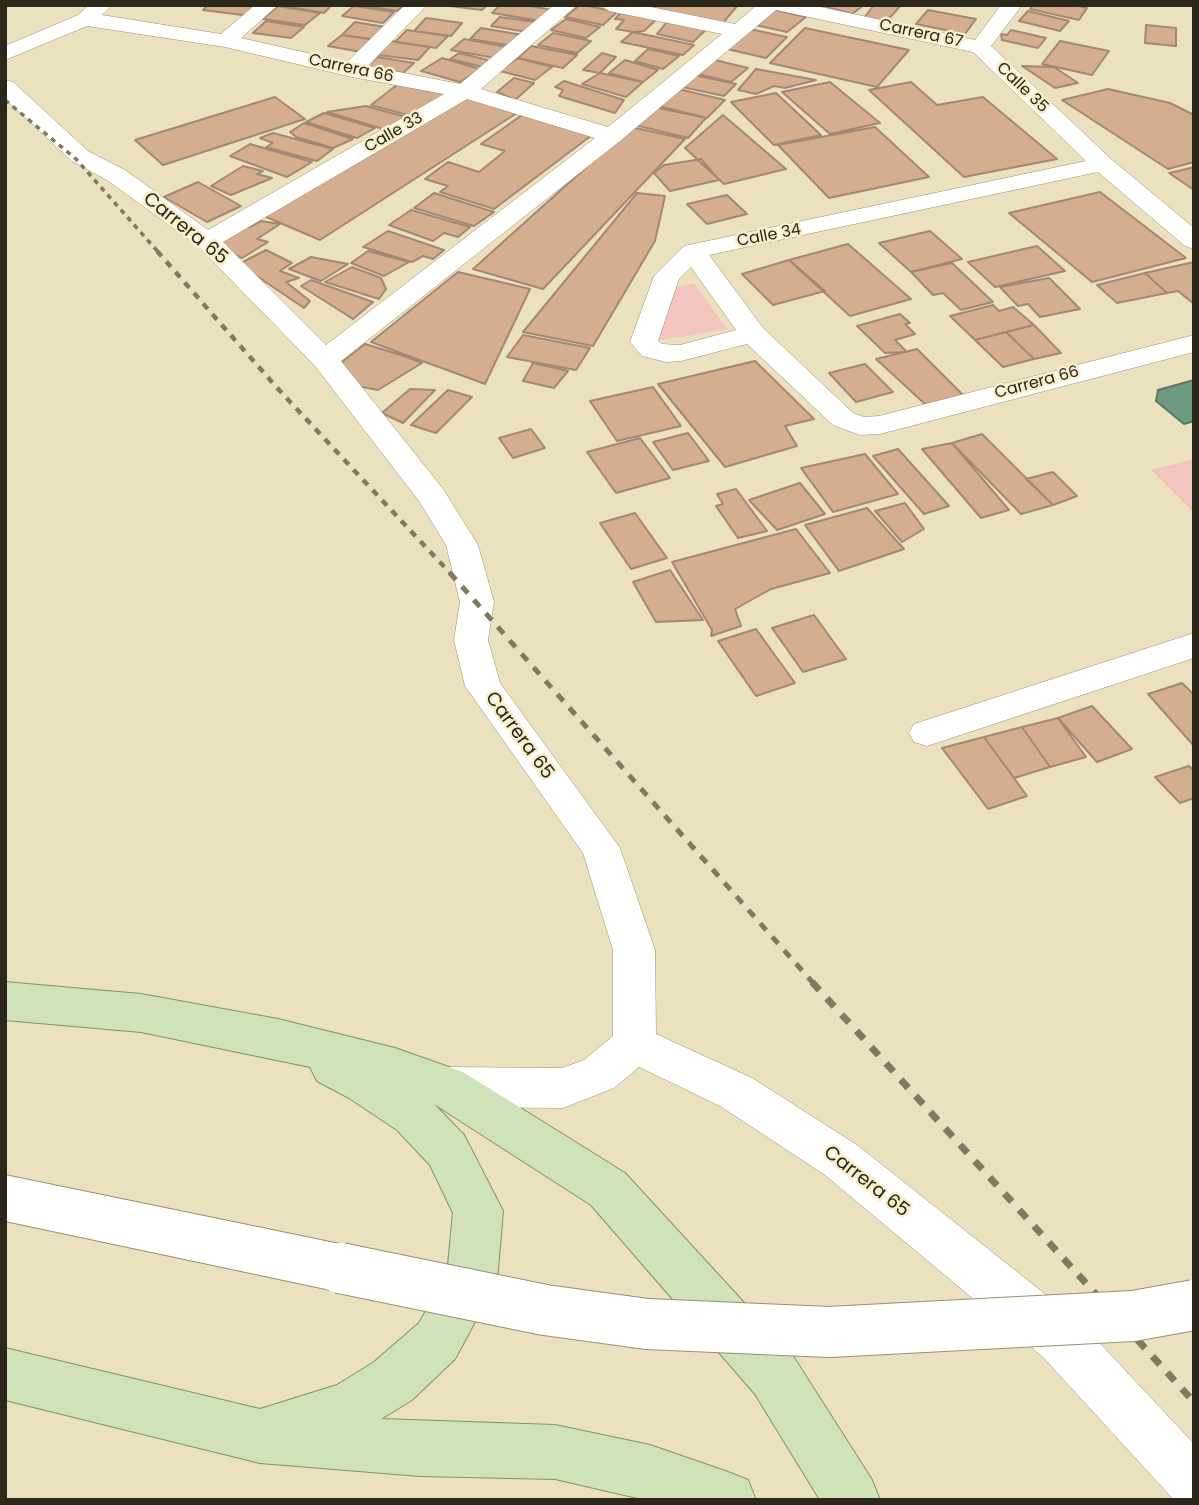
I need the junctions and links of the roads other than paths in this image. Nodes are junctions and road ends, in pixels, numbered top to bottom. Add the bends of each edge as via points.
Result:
1 (268, 5) edge
2 (417, 5) edge
3 (568, 5) edge
4 (609, 5) edge
5 (769, 5) edge
6 (780, 5) edge
7 (1012, 5) edge
8 (93, 12) edge
9 (738, 31) junction
10 (225, 41) junction
11 (980, 47) junction
12 (5, 54) edge
13 (352, 70) junction
14 (5, 87) edge
15 (465, 91) junction
16 (612, 136) junction
17 (1103, 164) junction
18 (1194, 241) edge
19 (207, 242) junction
20 (693, 251) junction
21 (753, 334) junction
22 (1194, 343) edge
23 (325, 360) junction
24 (1194, 645) edge
25 (927, 733) dead end
26 (5, 1001) edge
27 (278, 1040) junction
28 (635, 1044) junction
29 (447, 1087) junction
30 (5, 1198) edge
31 (1194, 1305) edge
32 (5, 1374) edge
33 (260, 1436) junction
34 (1194, 1483) edge
35 (728, 1500) edge
36 (852, 1500) edge

1 - 10 street
2 - 13 street
3 - 15 street, Calle 33
4 - 9 street
5 - 9 street
6 - 11 street, Carrera 67
7 - 11 street, Calle 35
8 - 10 street, Carrera 66
8 - 12 street
9 - 16 street
10 - 13 street, Carrera 66
11 - 17 street, Calle 35
13 - 15 street, Carrera 66
14 - 19 street, Carrera 65 via 80,156 116,175
15 - 16 street, Carrera 66
15 - 19 street, Calle 33
16 - 23 street
17 - 18 street
17 - 20 street, Calle 34
19 - 23 street, Carrera 65
20 - 21 street
20 - 21 street via 667,276 644,342 652,350 681,353
21 - 22 street, Carrera 66 via 843,419 860,426 880,425
23 - 28 street, Carrera 65 via 432,496 462,545 477,602 471,640 483,686 601,848 634,950
24 - 25 street
26 - 27 main road via 141,1013
27 - 29 main road via 395,1068
27 - 33 main road via 365,1083 414,1115 447,1150 478,1211 471,1281 438,1341 393,1381 349,1408
28 - 29 street via 599,1074 563,1088
28 - 34 street, Carrera 65 via 736,1092 841,1160 1061,1339
29 - 36 main road via 608,1189 774,1375
30 - 31 street, bridge via 545,1310 647,1324 829,1332 1133,1316
32 - 33 main road
33 - 35 main road via 420,1449 555,1452 650,1472

